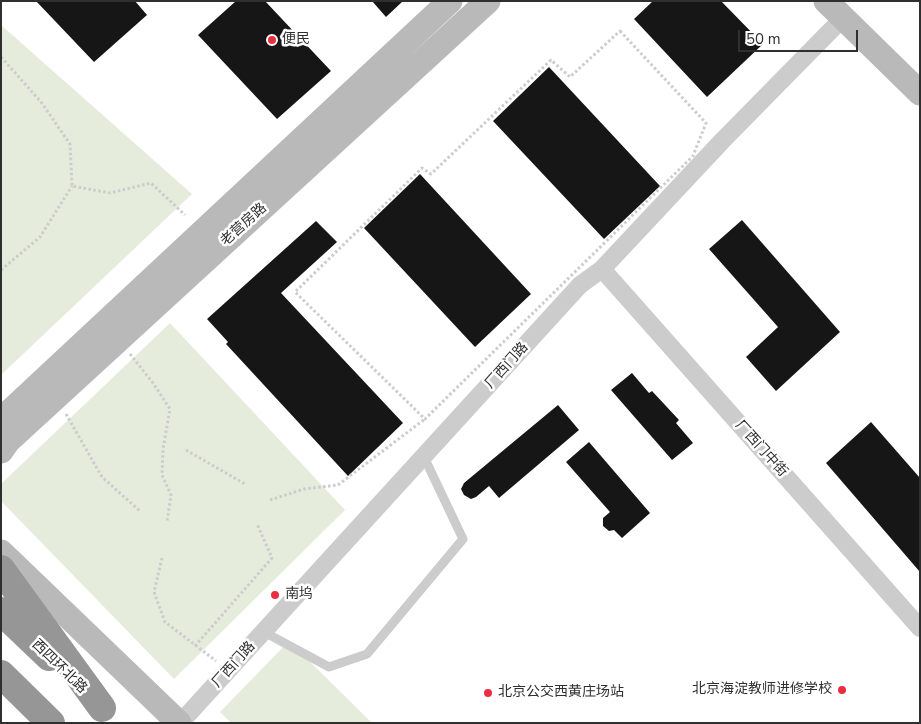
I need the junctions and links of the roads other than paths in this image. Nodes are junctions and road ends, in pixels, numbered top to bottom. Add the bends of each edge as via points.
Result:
1 (450, 1) edge
2 (488, 1) edge
3 (826, 1) edge
4 (843, 18) junction
5 (920, 93) edge
6 (602, 269) junction
7 (1, 420) edge
8 (1, 451) edge
9 (424, 457) junction
10 (1, 535) edge
11 (1, 552) edge
12 (1, 569) edge
13 (1, 611) edge
14 (80, 627) junction
15 (920, 628) edge
16 (264, 632) junction
17 (1, 674) edge
18 (12, 690) edge
19 (109, 716) edge
20 (51, 723) edge
21 (179, 723) edge

1 - 7 street, 老营房路
2 - 8 street, 老营房路 via 8,441
3 - 4 street
4 - 5 street
4 - 6 street, 厂西门路
6 - 9 street, 厂西门路 via 580,285
6 - 15 street, 厂西门中街
9 - 16 street, 厂西门路
9 - 16 lane via 463,539 367,654 329,667
10 - 14 street
11 - 14 street
12 - 19 highway
13 - 19 highway, 西四环北路
14 - 21 street
16 - 21 street, 厂西门路
17 - 18 highway
18 - 20 highway

